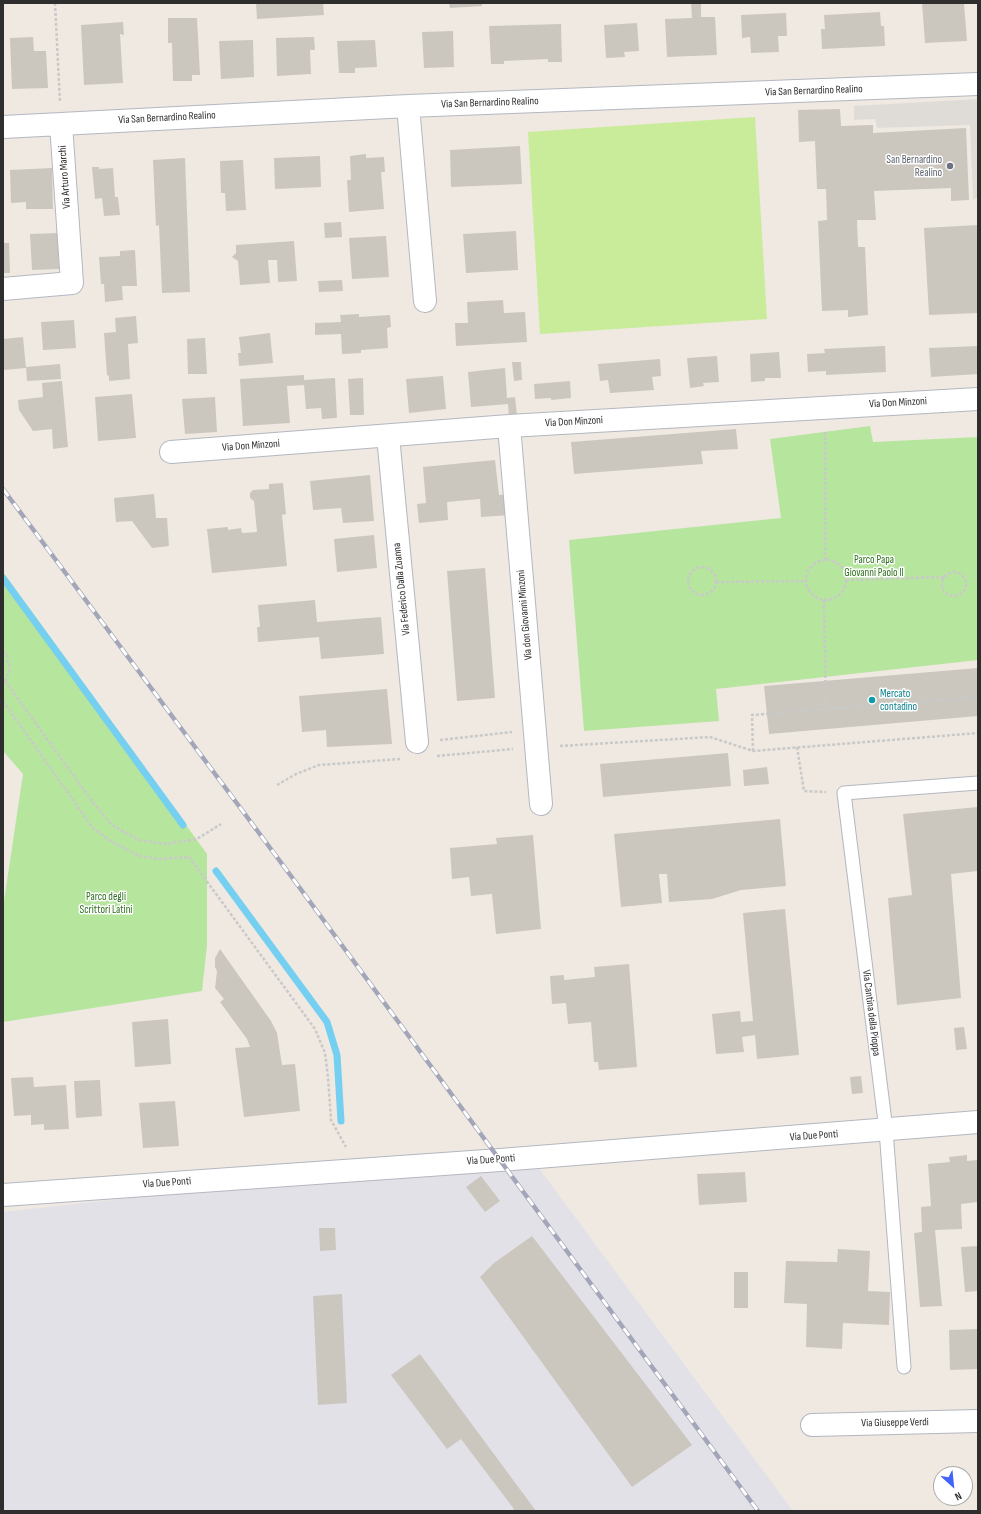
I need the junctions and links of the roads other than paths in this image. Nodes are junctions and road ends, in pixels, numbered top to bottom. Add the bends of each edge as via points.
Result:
1 (978, 84) edge
2 (408, 106) junction
3 (61, 124) junction
4 (3, 127) edge
5 (3, 289) edge
6 (425, 301) dead end
7 (978, 399) edge
8 (509, 426) junction
9 (388, 436) junction
10 (171, 452) dead end
11 (417, 742) road end
12 (978, 783) edge
13 (541, 804) dead end
14 (978, 1122) edge
15 (886, 1130) junction
16 (3, 1195) edge
17 (904, 1367) dead end
18 (978, 1421) edge
19 (812, 1426) dead end

1 - 2 street, Via San Bernardino Realino
2 - 3 street, Via San Bernardino Realino
2 - 6 street
3 - 4 street, Via San Bernardino Realino
3 - 5 street, Via Arturo Marchi via 72,283
7 - 8 street, Via Don Minzoni
8 - 9 street, Via Don Minzoni
8 - 13 street, Via don Giovanni Minzoni
9 - 10 street, Via Don Minzoni
9 - 11 street, Via Federico Dalla Zuanna
12 - 15 lane, Via Cantina della Pioppa via 844,793
14 - 15 street, Via Due Ponti
15 - 16 street, Via Due Ponti
15 - 17 lane, Via Cantina della Pioppa
18 - 19 street, Via Giuseppe Verdi

